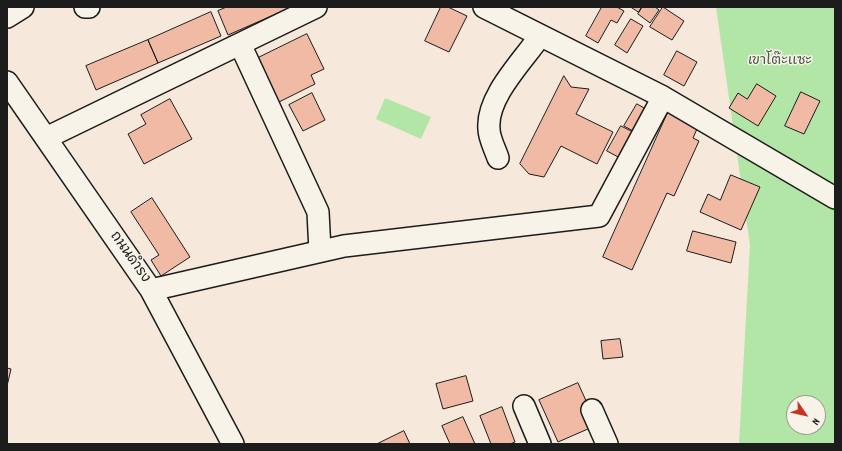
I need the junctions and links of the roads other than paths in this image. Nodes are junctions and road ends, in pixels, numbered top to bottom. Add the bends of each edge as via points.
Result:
1 (23, 7) edge
2 (85, 7) edge
3 (89, 7) edge
4 (316, 7) edge
5 (484, 7) edge
6 (7, 17) edge
7 (540, 36) junction
8 (240, 44) junction
9 (7, 82) edge
10 (663, 97) junction
11 (46, 138) junction
12 (498, 158) dead end
13 (835, 198) edge
14 (320, 252) junction
15 (151, 290) junction
16 (524, 406) dead end
17 (592, 410) dead end
18 (233, 444) edge
19 (540, 444) edge
20 (607, 444) edge

1 - 6 street
2 - 3 street
4 - 8 street
5 - 7 street
7 - 10 street
7 - 12 street via 498,93 489,116 488,129
8 - 11 street
8 - 14 street via 318,212
9 - 11 street, ถนนดำรง
10 - 13 street
10 - 14 street via 599,216 344,246
11 - 15 street, ถนนดำรง
14 - 15 street
15 - 18 street, ถนนดำรง
16 - 19 street
17 - 20 street

